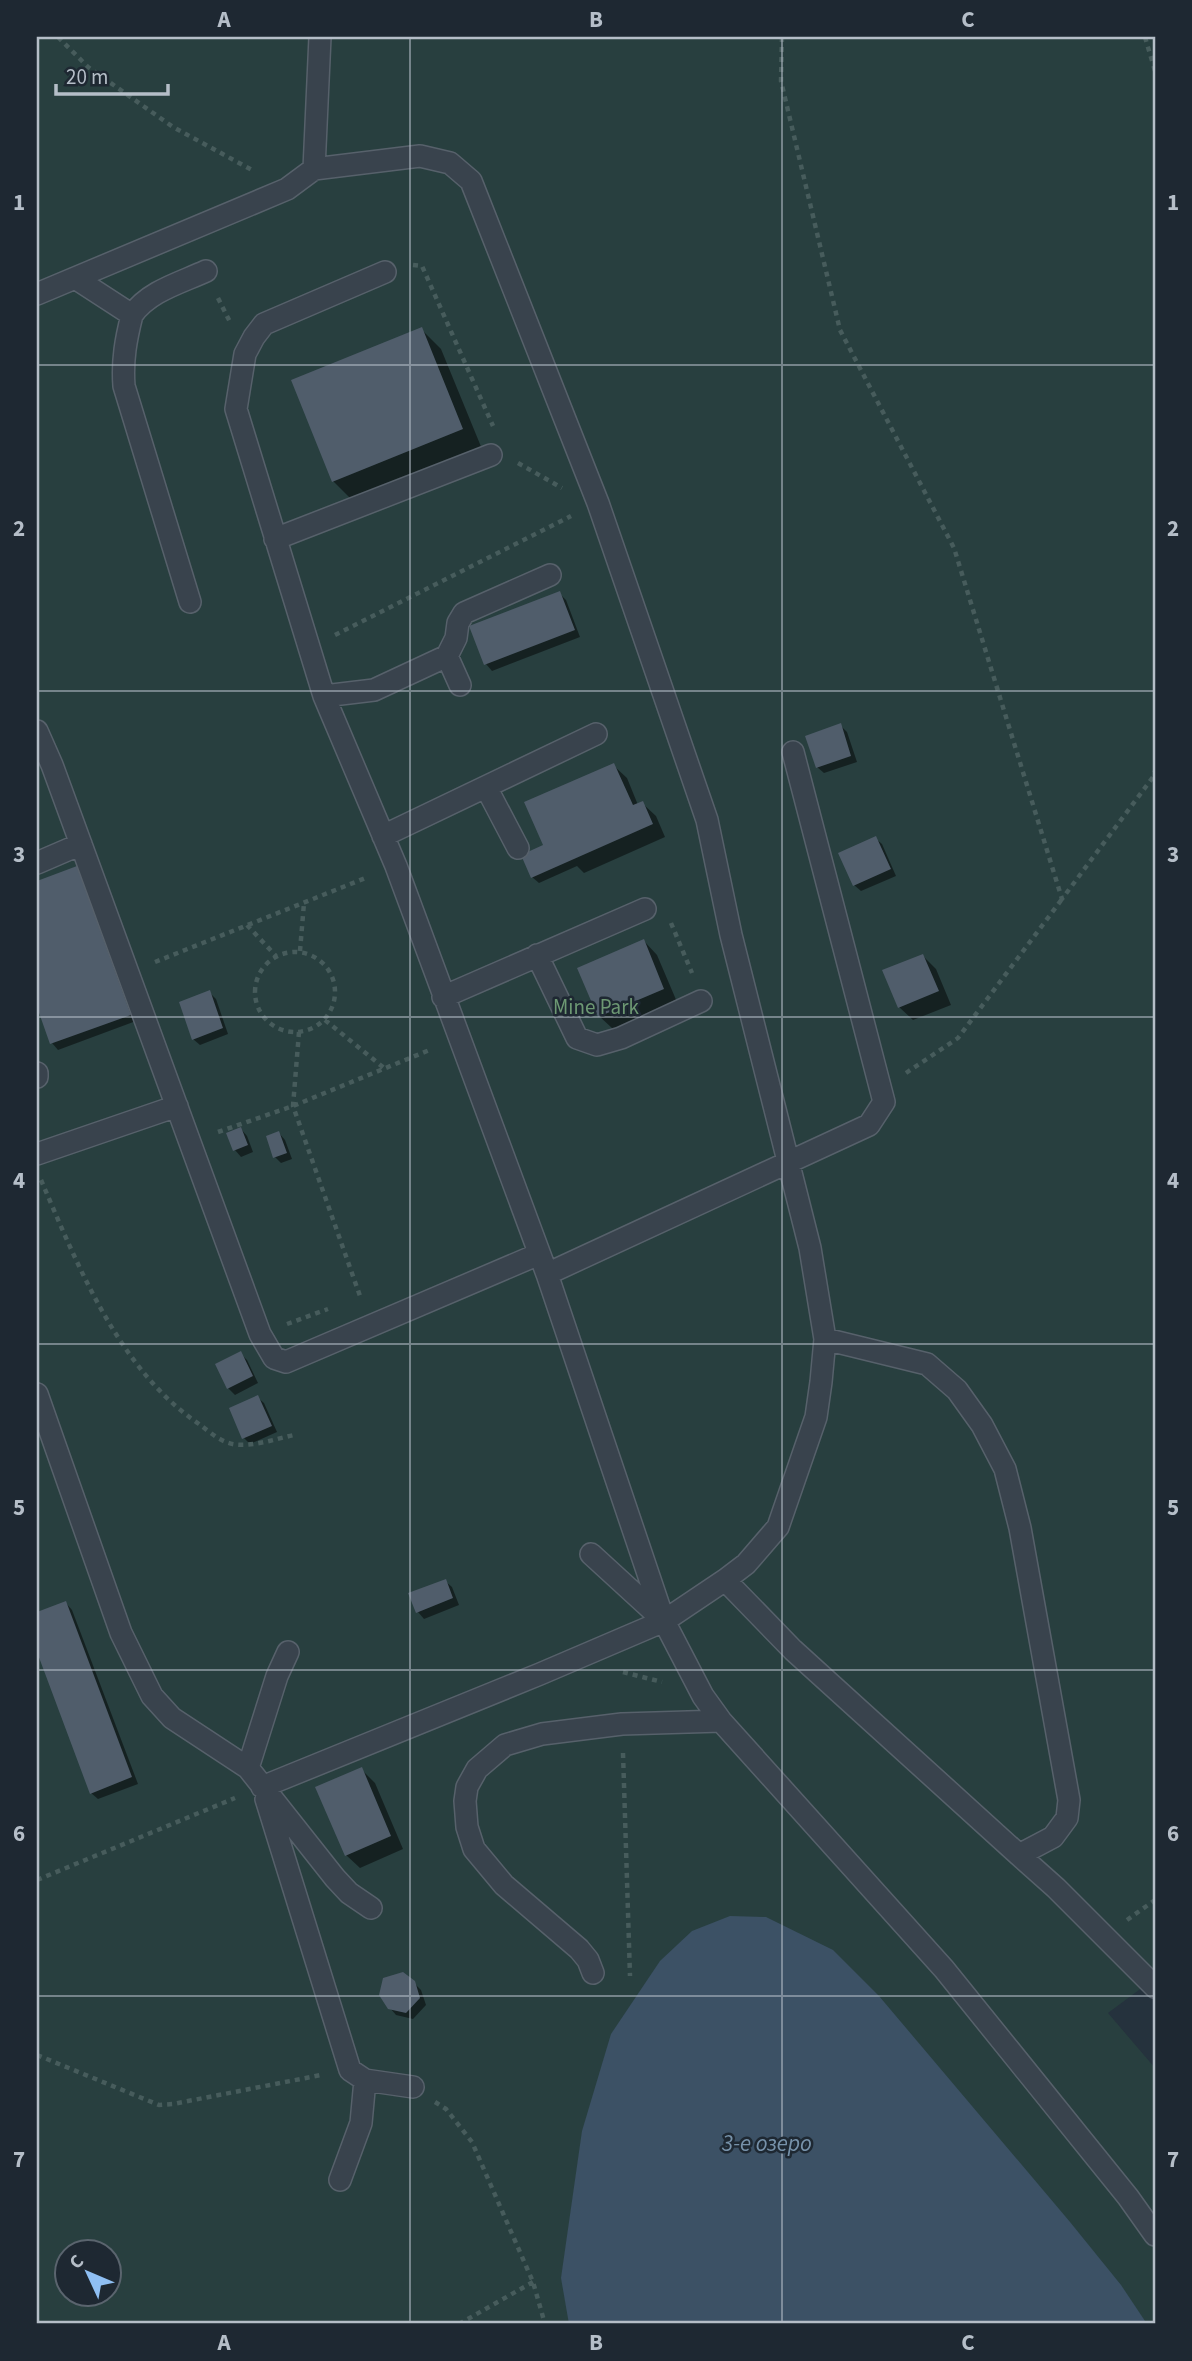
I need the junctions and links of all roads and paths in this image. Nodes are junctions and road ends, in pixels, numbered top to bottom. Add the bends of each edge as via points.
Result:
1 (58, 37) edge
2 (320, 37) edge
3 (782, 37) edge
4 (1145, 37) edge
5 (1155, 71) edge
6 (314, 169) junction
7 (287, 189) junction
8 (206, 271) joint
9 (385, 272) joint
10 (75, 278) junction
11 (37, 294) edge
12 (132, 315) junction
13 (245, 354) junction
14 (494, 451) junction
15 (598, 503) junction
16 (275, 538) junction
17 (550, 575) dead end
18 (190, 602) dead end
19 (309, 648) junction
20 (447, 656) junction
21 (460, 685) dead end
22 (324, 696) junction
23 (37, 731) edge
24 (597, 734) dead end
25 (793, 752) dead end
26 (1155, 771) edge
27 (1154, 777) edge
28 (486, 786) junction
29 (383, 836) junction
30 (81, 844) junction
31 (518, 848) dead end
32 (37, 863) edge
33 (396, 866) junction
34 (1062, 899) junction
35 (304, 903) junction
36 (646, 909) joint
37 (247, 925) junction
38 (300, 951) junction
39 (537, 955) junction
40 (276, 956) junction
41 (128, 972) junction
42 (443, 997) junction
43 (701, 1001) joint
44 (325, 1020) junction
45 (299, 1032) junction
46 (459, 1039) junction
47 (384, 1068) junction
48 (881, 1089) junction
49 (177, 1106) junction
50 (293, 1106) junction
51 (191, 1142) junction
52 (37, 1154) edge
53 (788, 1162) junction
54 (37, 1170) edge
55 (543, 1264) junction
56 (360, 1297) dead end
57 (825, 1339) junction
58 (37, 1394) edge
59 (294, 1435) dead end
60 (591, 1554) dead end
61 (725, 1580) junction
62 (664, 1621) junction
63 (288, 1652) dead end
64 (617, 1672) dead end
65 (703, 1696) junction
66 (721, 1721) junction
67 (622, 1724) junction
68 (248, 1769) junction
69 (262, 1787) junction
70 (1018, 1855) junction
71 (37, 1880) edge
72 (371, 1908) dead end
73 (593, 1973) dead end
74 (630, 1976) dead end
75 (1155, 1987) edge
76 (37, 2055) edge
77 (357, 2075) junction
78 (413, 2087) joint
79 (340, 2180) dead end
80 (1155, 2235) edge
81 (533, 2282) junction
82 (459, 2324) edge
83 (545, 2324) edge

1 - 7 path via 88,67 173,127
2 - 6 lane
3 - 34 path via 781,81 840,330 954,548
4 - 5 path
6 - 7 lane
6 - 15 lane via 420,156 450,163 471,181
7 - 10 lane
8 - 12 lane via 149,297
8 - 13 path
9 - 13 lane via 264,324
9 - 14 path via 422,266 498,438
10 - 11 lane
10 - 12 lane
12 - 18 lane via 122,364 128,407
13 - 16 lane via 236,409
14 - 15 path
14 - 16 lane
15 - 19 path
15 - 53 lane via 707,820
16 - 19 lane
17 - 20 lane via 464,612
19 - 22 lane
20 - 21 lane
20 - 22 lane via 374,690
22 - 29 lane
23 - 30 lane
24 - 28 lane
25 - 48 lane
26 - 27 path
27 - 34 path
28 - 29 lane
28 - 31 lane
29 - 33 lane
30 - 32 lane
30 - 41 lane
33 - 35 path
33 - 42 lane
34 - 48 path via 958,1038
35 - 37 path
35 - 38 path
36 - 39 lane
36 - 43 path via 662,913 674,928
37 - 40 path
37 - 41 path
38 - 40 path
38 - 44 path via 325,964 335,980 335,1001
39 - 42 lane
39 - 43 lane via 577,1038 597,1045
40 - 45 path via 260,971 256,1003 267,1021
41 - 49 lane
42 - 46 lane
44 - 45 path
44 - 47 path
45 - 50 path
46 - 47 path
46 - 55 lane
47 - 50 path
48 - 53 lane via 884,1102 869,1125
49 - 51 lane
49 - 52 lane
50 - 51 path
50 - 56 path
51 - 55 lane via 260,1334 274,1358 286,1362
53 - 55 lane
53 - 57 lane via 810,1248
54 - 59 path via 96,1302 128,1353 180,1411 227,1443 254,1444
55 - 62 lane
57 - 61 lane via 816,1417 778,1527 746,1564
57 - 70 lane via 927,1364 957,1390 1005,1469 1020,1528 1069,1800 1067,1818 1052,1837
58 - 68 lane via 121,1633 152,1696 172,1718
60 - 62 lane
61 - 62 lane
61 - 70 lane via 793,1650
62 - 65 lane
62 - 69 lane
63 - 68 lane
64 - 65 path
65 - 66 lane
66 - 67 lane
66 - 80 lane via 944,1969
67 - 73 lane via 542,1734 505,1745 477,1769 467,1787 467,1827 474,1849 505,1885 579,1949
67 - 74 path
68 - 69 lane
69 - 71 path
69 - 72 lane via 335,1878
69 - 77 lane
70 - 75 lane
76 - 77 path via 159,2105
77 - 78 lane
77 - 79 lane via 361,2123
78 - 81 path via 446,2109 472,2141
81 - 82 path
81 - 83 path

